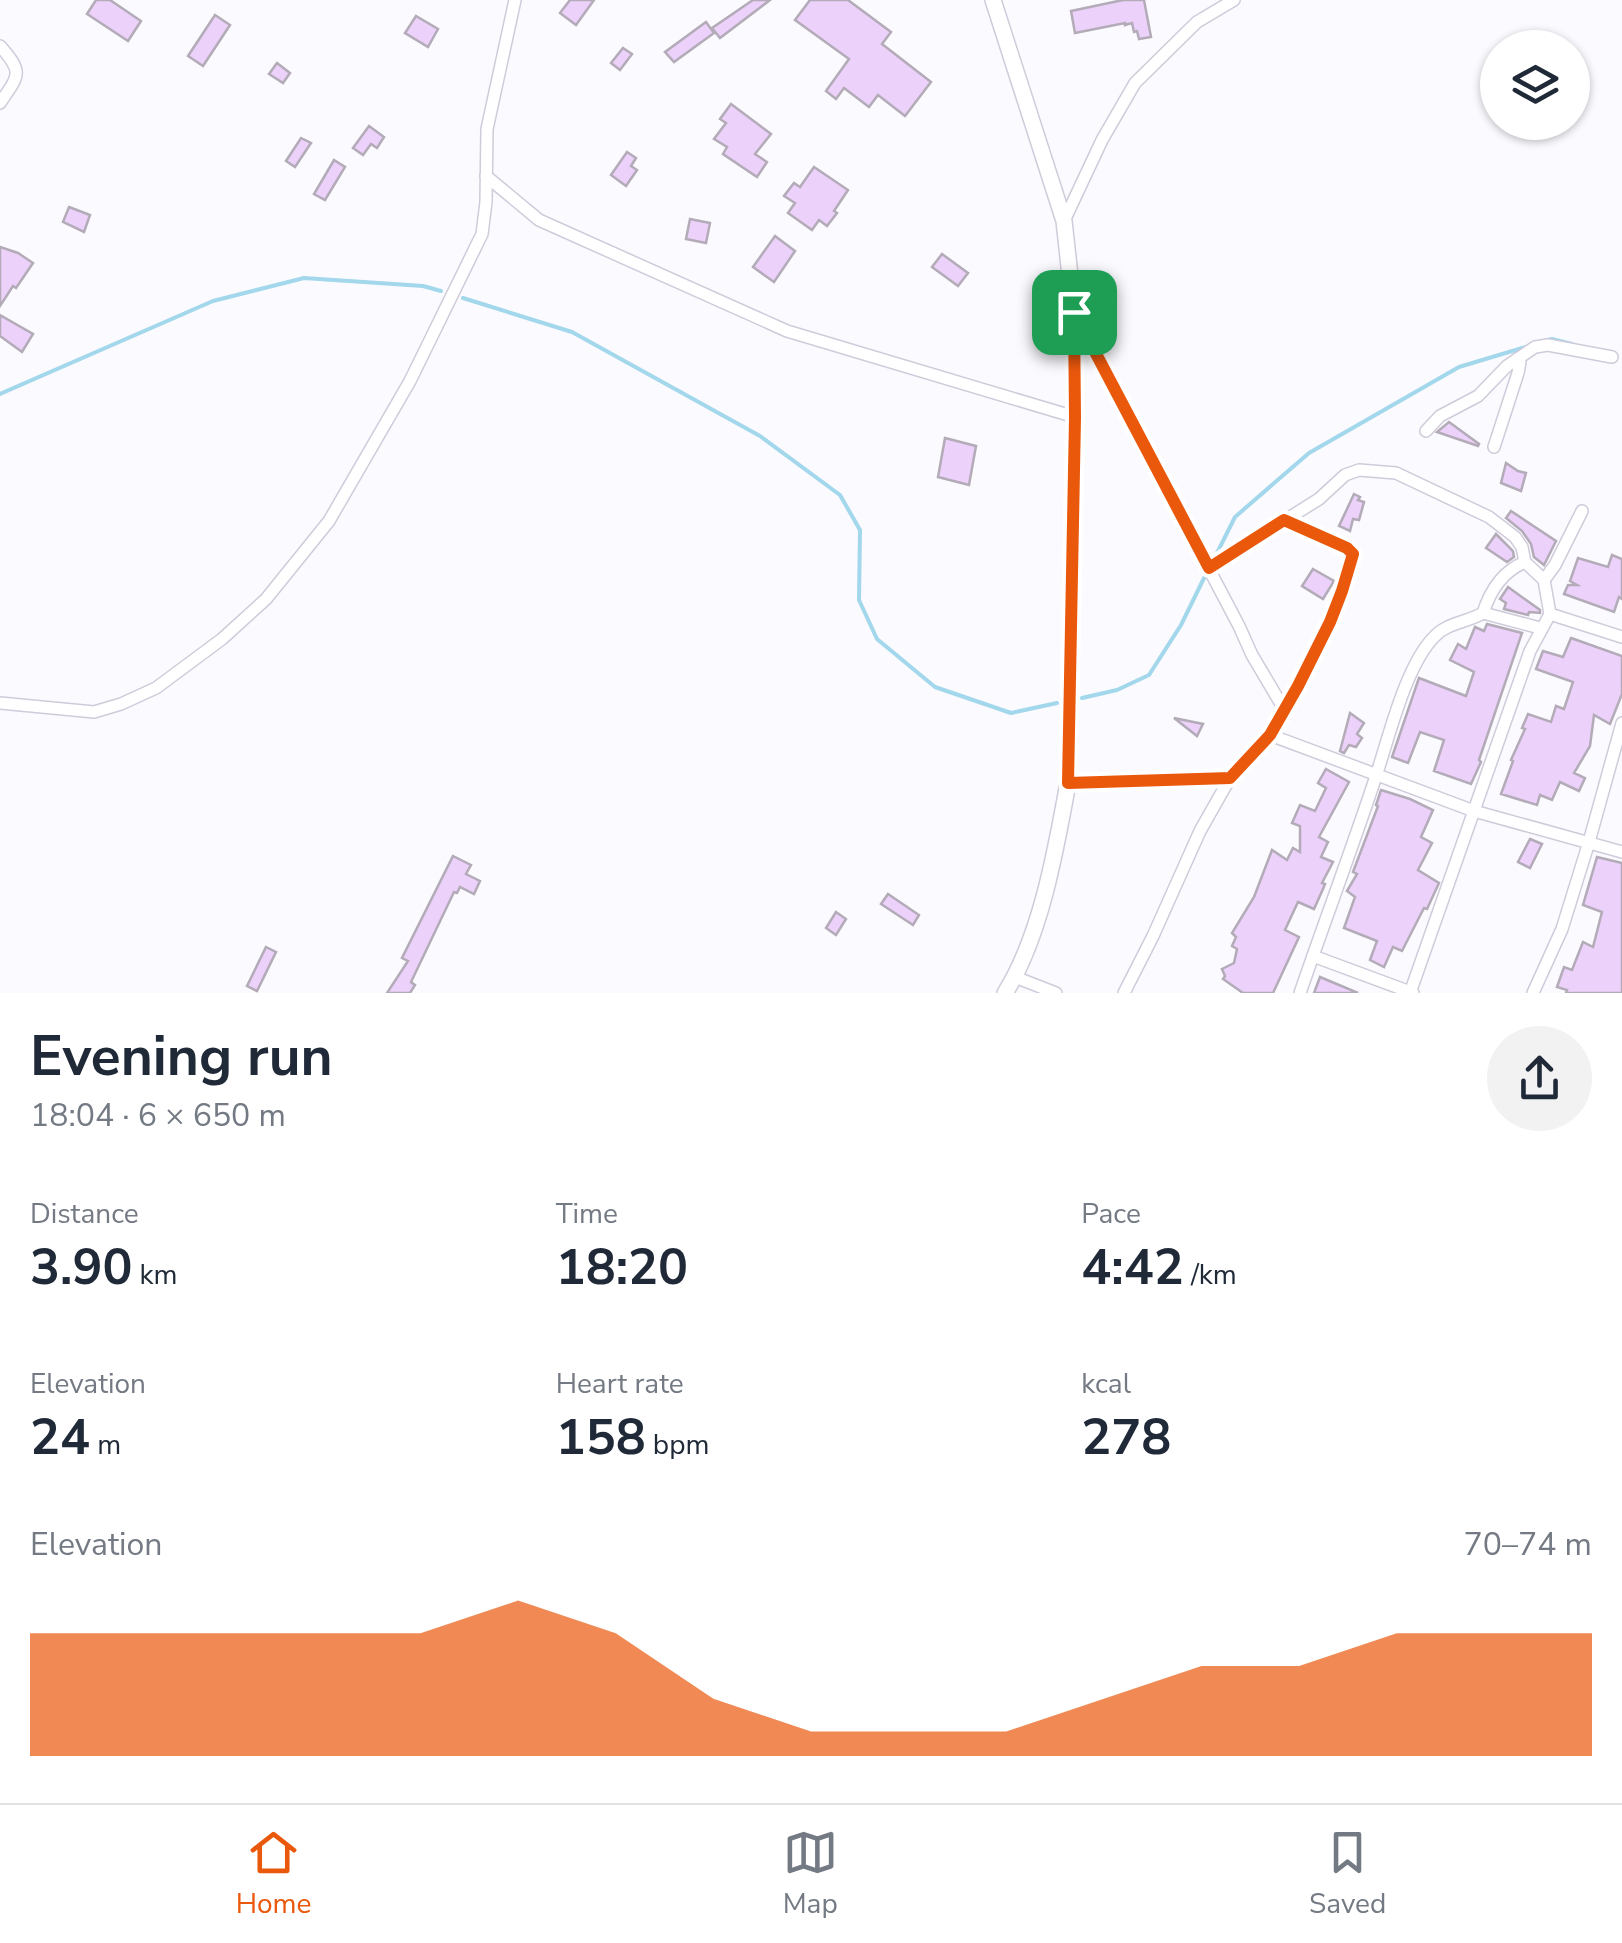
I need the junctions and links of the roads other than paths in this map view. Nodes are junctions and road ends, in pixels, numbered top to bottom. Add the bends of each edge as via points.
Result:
1 (515, 0) edge
2 (993, 0) edge
3 (1234, 0) edge
4 (0, 46) edge
5 (0, 104) edge
6 (486, 176) junction
7 (1064, 220) junction
8 (1074, 312) junction
9 (1612, 357) dead end
10 (1517, 359) junction
11 (1075, 418) junction
12 (1426, 432) dead end
13 (1494, 447) dead end
14 (1582, 511) dead end
15 (1284, 520) junction
16 (1525, 562) junction
17 (1209, 568) junction
18 (1544, 580) junction
19 (1483, 614) junction
20 (1550, 614) junction
21 (1540, 628) junction
22 (1622, 636) edge
23 (0, 704) edge
24 (1284, 709) junction
25 (1622, 723) edge
26 (1270, 735) junction
27 (1377, 774) junction
28 (1230, 778) junction
29 (1068, 783) junction
30 (1474, 811) junction
31 (1589, 842) junction
32 (1622, 852) edge
33 (1313, 956) junction
34 (1015, 977) junction
35 (1005, 993) edge
36 (1056, 993) edge
37 (1124, 993) edge
38 (1300, 993) edge
39 (1411, 993) edge
40 (1533, 993) edge

1 - 6 street via 487,129
2 - 7 street
3 - 7 street via 1197,22 1135,83
4 - 5 street via 17,73
6 - 11 street via 539,220 787,331
6 - 23 street via 482,234 410,381 330,521 266,599 156,688 121,704 94,712
7 - 8 street
8 - 11 street
8 - 17 street
9 - 10 street via 1548,345
10 - 12 street
10 - 13 street
11 - 29 street
14 - 18 street
15 - 16 street via 1351,472 1396,472 1489,517 1514,537
15 - 17 street
15 - 24 street via 1347,548 1353,557 1330,622
16 - 18 street
16 - 19 street via 1498,582
17 - 24 street
18 - 20 street
19 - 21 street
19 - 27 street via 1435,636 1418,660
20 - 21 street
20 - 22 street
21 - 30 street
24 - 26 street
25 - 31 street
26 - 27 street
26 - 28 street
27 - 30 street
27 - 33 street
28 - 29 street
28 - 37 street
29 - 34 street via 1034,929
30 - 31 street
30 - 39 street
31 - 32 street
31 - 40 street
33 - 38 street
33 - 39 street
34 - 35 street
34 - 36 street

